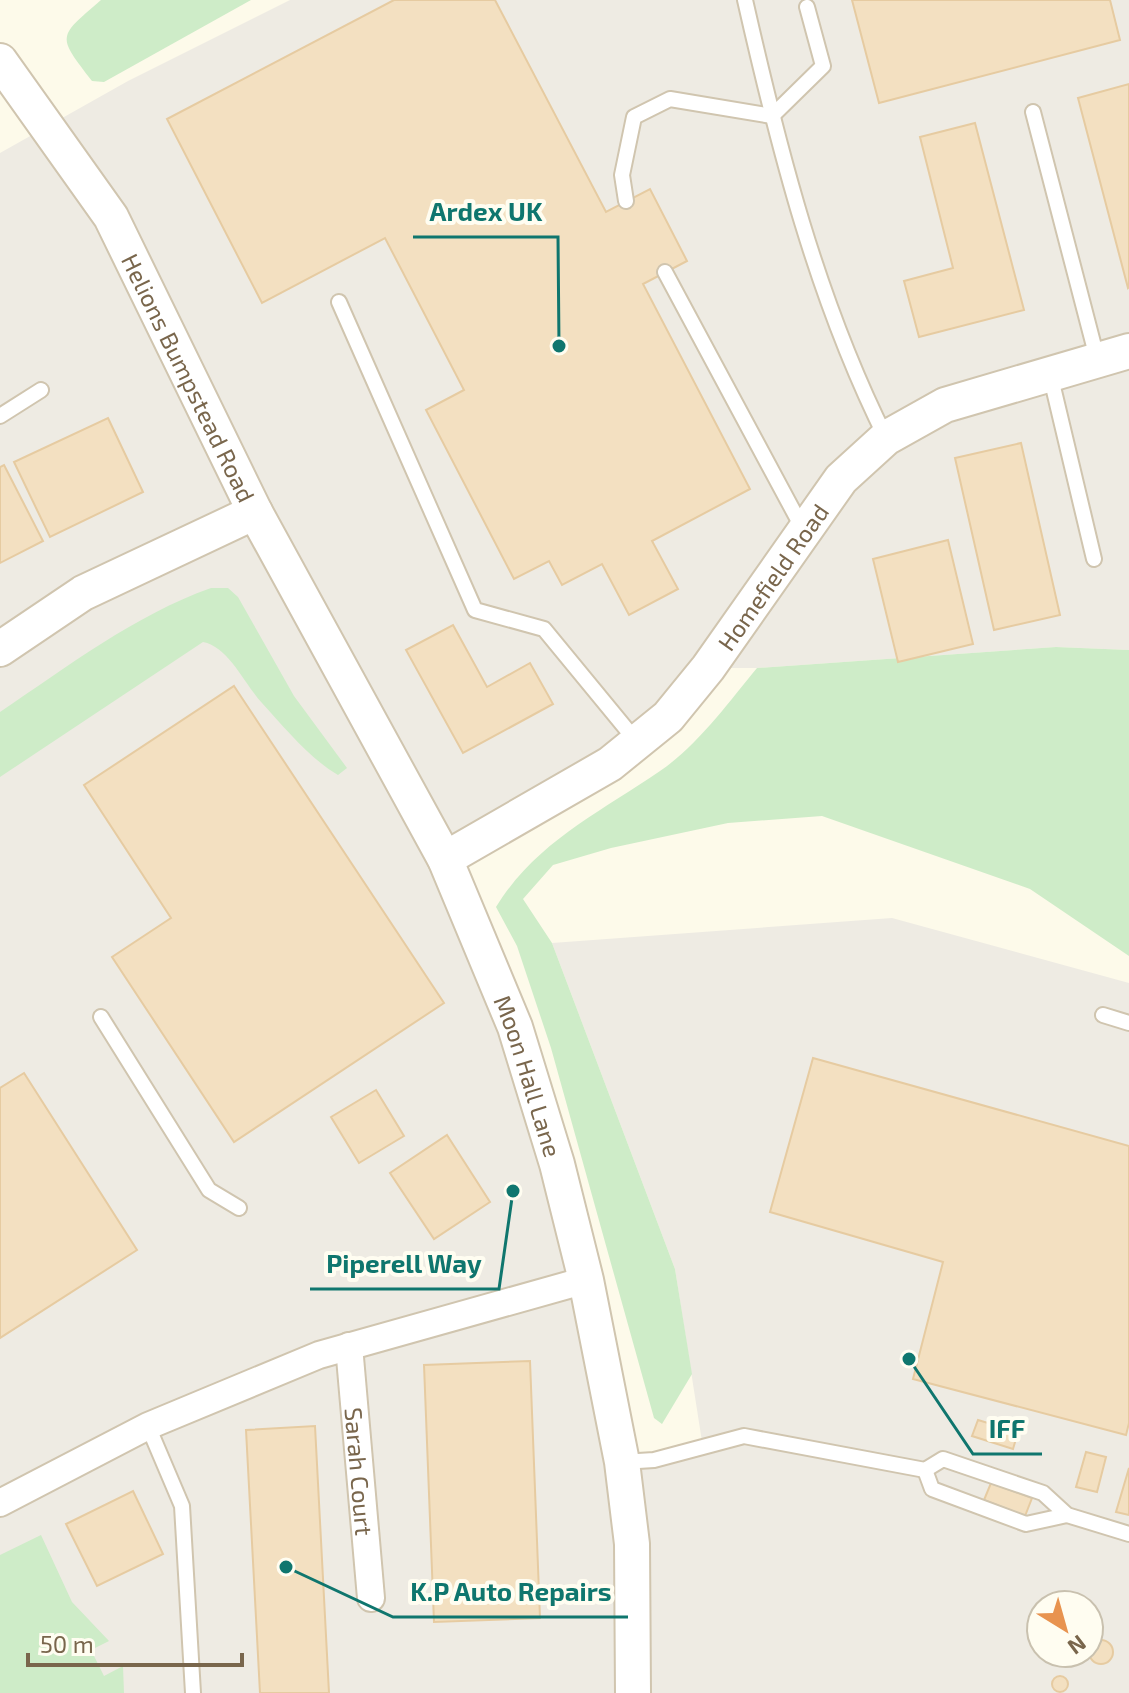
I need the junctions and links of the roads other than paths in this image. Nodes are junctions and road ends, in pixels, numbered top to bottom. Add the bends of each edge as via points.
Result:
1 (745, 0) edge
2 (807, 7) dead end
3 (0, 61) edge
4 (0, 99) edge
5 (1033, 112) dead end
6 (772, 116) junction
7 (41, 123) junction
8 (626, 201) dead end
9 (665, 272) dead end
10 (339, 302) dead end
11 (1113, 355) edge
12 (1049, 374) junction
13 (41, 390) dead end
14 (0, 416) edge
15 (886, 438) junction
16 (255, 512) junction
17 (803, 530) junction
18 (1094, 559) dead end
19 (0, 649) edge
20 (637, 742) junction
21 (445, 859) junction
22 (1103, 1015) dead end
23 (101, 1017) dead end
24 (1129, 1023) edge
25 (239, 1208) dead end
26 (586, 1280) junction
27 (349, 1346) junction
28 (148, 1426) junction
29 (622, 1462) junction
30 (925, 1470) junction
31 (0, 1503) edge
32 (1067, 1515) junction
33 (1129, 1534) edge
34 (371, 1598) dead end
35 (193, 1693) edge
36 (633, 1693) edge

1 - 6 lane
2 - 6 lane via 823,66
3 - 7 street, Helions Bumpstead Road
4 - 7 street, Helions Bumpstead Road
5 - 11 lane
6 - 8 lane via 670,99 634,117 622,175
6 - 15 lane via 821,287
7 - 16 street, Helions Bumpstead Road via 111,217
9 - 17 lane
10 - 20 lane via 475,610 544,629
11 - 12 street, Homefield Road
12 - 15 street, Homefield Road via 945,405
12 - 18 lane
13 - 14 lane
15 - 17 street, Homefield Road via 841,479
16 - 19 street, Helions Bumpstead Road via 83,593
16 - 21 street, Moon Hall Lane
17 - 20 street, Homefield Road via 708,668 668,717
20 - 21 street, Homefield Road via 610,764
21 - 26 street, Moon Hall Lane via 515,1027
22 - 24 lane
23 - 25 lane via 209,1190
26 - 27 street
26 - 29 street, Moon Hall Lane
27 - 28 street
27 - 34 street, Sarah Court
28 - 31 street
28 - 35 lane via 182,1506
29 - 30 lane via 654,1460 744,1436
29 - 36 street, Moon Hall Lane via 632,1544
30 - 32 lane via 943,1459 1043,1493
30 - 32 lane via 932,1489 1026,1524
32 - 33 lane

